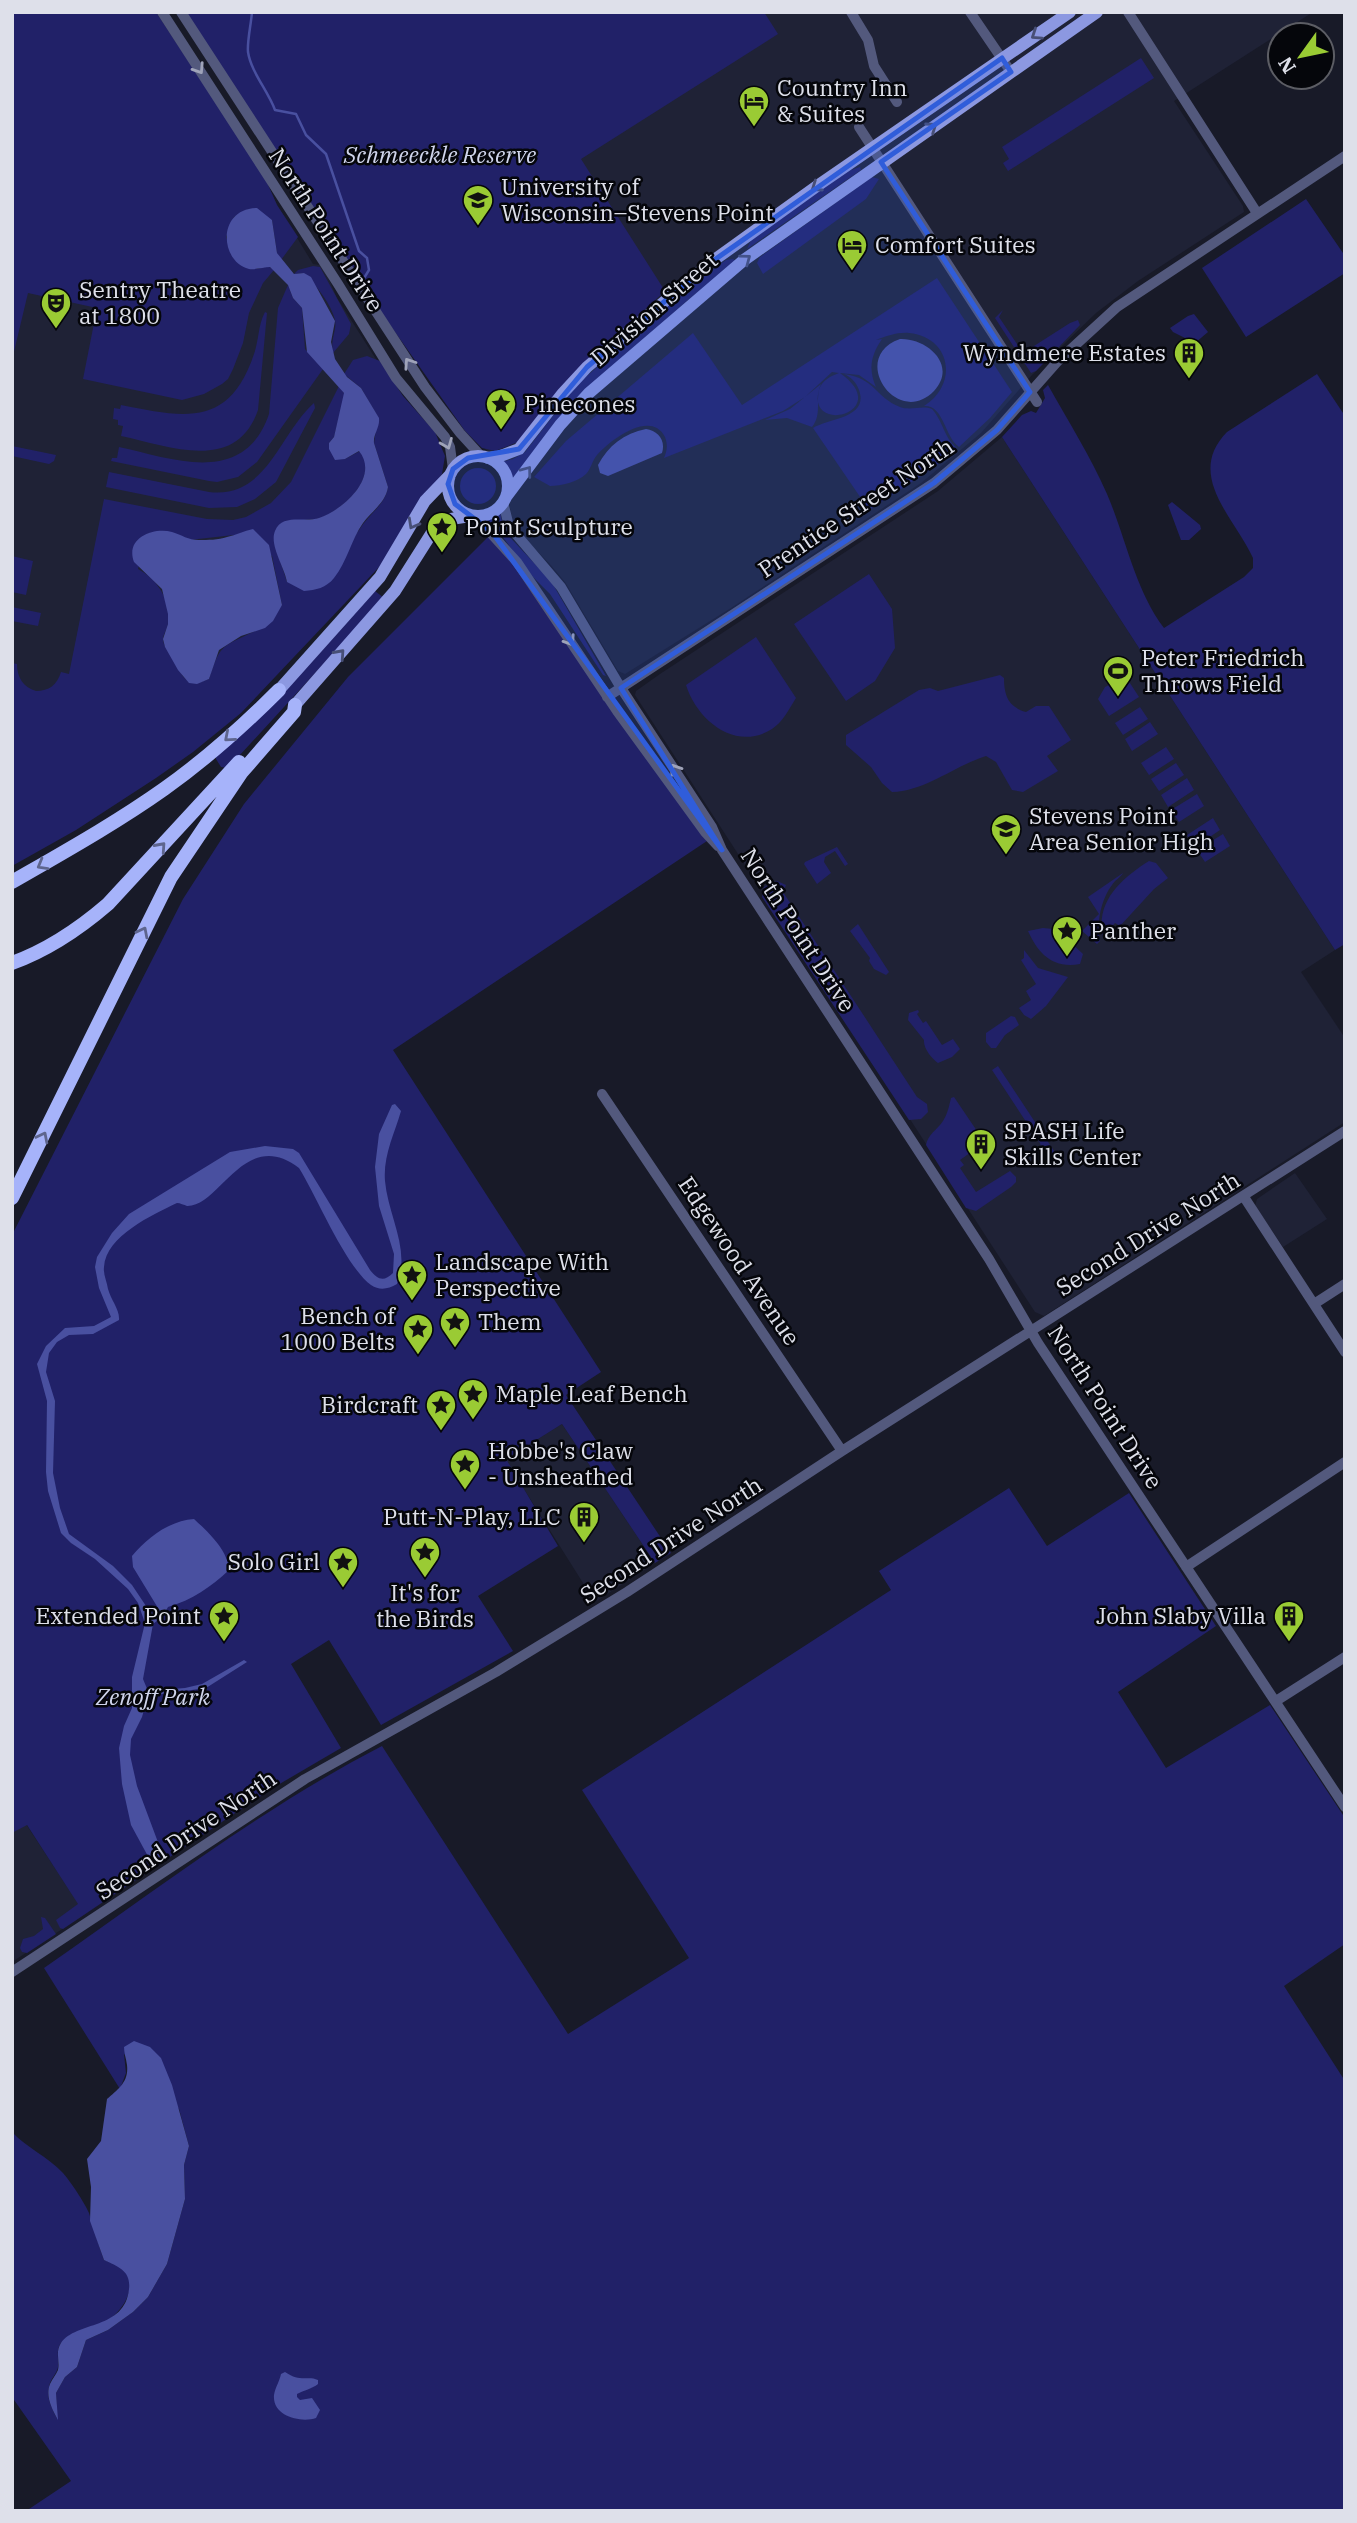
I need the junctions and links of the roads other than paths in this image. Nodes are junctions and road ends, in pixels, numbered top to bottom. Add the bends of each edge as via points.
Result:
1 (162, 12) edge
2 (181, 12) edge
3 (851, 12) edge
4 (970, 12) edge
5 (1070, 12) edge
6 (1097, 12) edge
7 (1128, 12) edge
8 (1002, 58) junction
9 (1011, 72) junction
10 (897, 102) dead end
11 (859, 127) dead end
12 (872, 148) junction
13 (1345, 156) edge
14 (881, 162) junction
15 (1257, 213) junction
16 (1030, 392) junction
17 (1037, 402) dead end
18 (484, 457) junction
19 (452, 472) junction
20 (505, 500) junction
21 (473, 517) junction
22 (621, 688) junction
23 (279, 690) joint
24 (607, 697) junction
25 (295, 705) junction
26 (722, 850) junction
27 (12, 882) edge
28 (12, 963) edge
29 (602, 1094) dead end
30 (1345, 1131) edge
31 (1244, 1197) junction
32 (12, 1198) edge
33 (1345, 1284) edge
34 (1314, 1304) junction
35 (1032, 1331) junction
36 (1345, 1352) edge
37 (842, 1451) junction
38 (1345, 1462) edge
39 (1186, 1567) junction
40 (1345, 1657) edge
41 (1276, 1701) junction
42 (1344, 1804) edge
43 (12, 1972) edge

1 -> 19 street, North Point Drive via 396,378 445,437
18 -> 2 street, North Point Drive via 425,387
3 - 10 street via 868,40 874,66
4 - 8 street
5 -> 8 main road, Division Street
6 - 9 main road, Division Street
7 - 15 street
8 - 9 street
8 - 12 main road, Division Street
14 -> 9 main road, Division Street
11 - 12 street
12 - 14 street
12 -> 18 main road, Division Street via 710,263 651,311 570,384 519,449
13 - 15 street, Prentice Street North
14 - 16 street
20 -> 14 main road, Division Street via 589,393 744,260
15 - 16 street, Prentice Street North via 1117,307 1072,346
16 - 17 street
16 - 22 street, Prentice Street North via 997,430 934,483
18 - 19 main road via 462,461
18 - 20 main road via 505,475
19 - 21 main road via 451,498
19 -> 23 main road via 425,501 380,577
20 - 21 main road via 489,514
20 - 22 street, North Point Drive via 509,526 561,587
21 -> 24 street, North Point Drive via 517,562
25 -> 21 main road via 390,598 433,531 451,519
22 - 24 street, Prentice Street North
26 -> 22 street, North Point Drive via 712,827
23 -> 27 highway via 166,788
24 - 26 street, North Point Drive
28 -> 25 highway via 55,942 108,904
32 -> 25 highway via 171,877 225,796
26 - 35 street, North Point Drive
29 - 37 street, Edgewood Avenue
30 - 31 street, Second Drive North
31 - 34 street
31 - 35 street, Second Drive North
33 - 34 street
34 - 36 street
35 - 37 street, Second Drive North
35 - 39 street, North Point Drive
37 - 43 street, Second Drive North via 575,1625 304,1779
38 - 39 street
39 - 41 street, North Point Drive
40 - 41 street
41 - 42 street, North Point Drive

